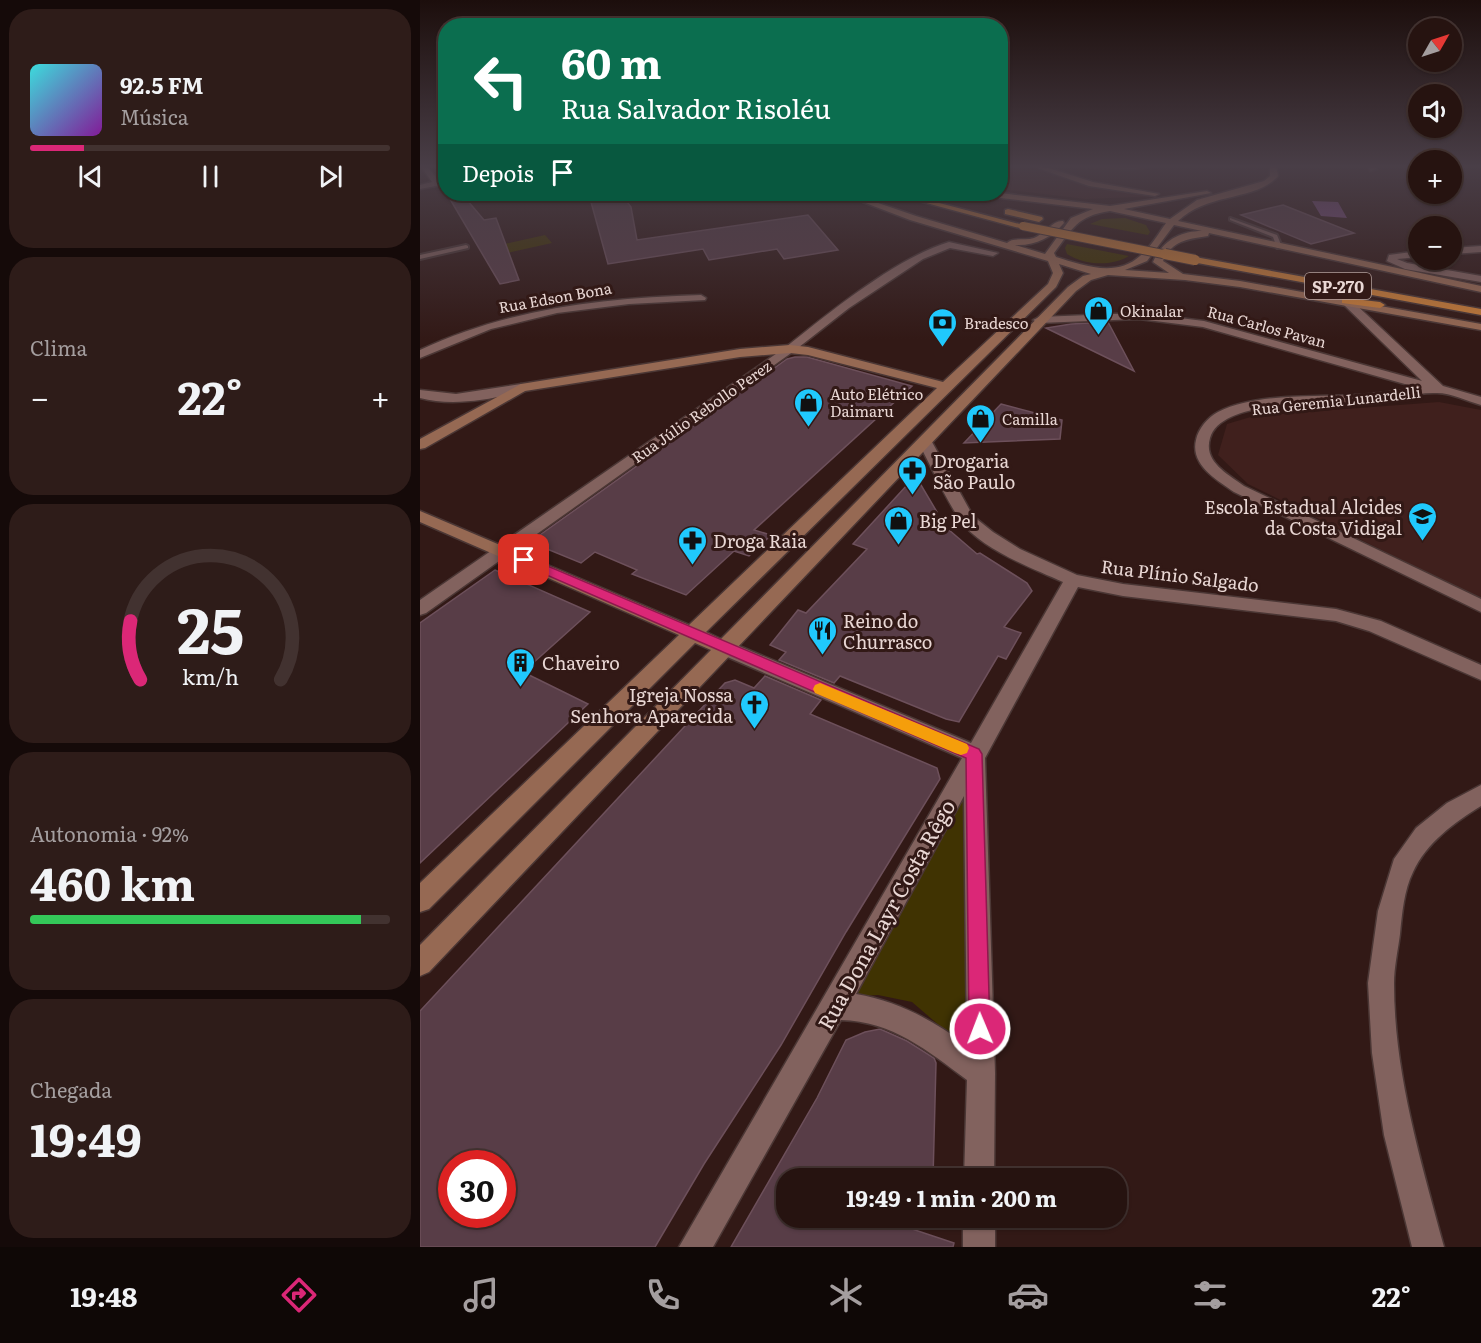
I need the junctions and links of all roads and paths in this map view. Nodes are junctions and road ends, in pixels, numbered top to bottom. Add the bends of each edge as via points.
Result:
1 (930, 223) edge
2 (1012, 223) edge
3 (1058, 223) edge
4 (1063, 223) edge
5 (1071, 223) edge
6 (1171, 223) edge
7 (1182, 223) edge
8 (1243, 223) edge
9 (1084, 227) dead end
10 (974, 237) junction
11 (1142, 238) dead end
12 (1276, 246) junction
13 (466, 247) dead end
14 (1188, 247) dead end
15 (1481, 249) edge
16 (1199, 250) dead end
17 (1462, 250) edge
18 (993, 253) dead end
19 (1408, 255) edge
20 (420, 257) edge
21 (1054, 261) junction
22 (1293, 266) dead end
23 (1408, 267) edge
24 (1428, 270) edge
25 (1107, 273) junction
26 (1185, 277) junction
27 (1481, 279) edge
28 (1481, 289) edge
29 (1458, 296) dead end
30 (701, 298) dead end
31 (1481, 300) edge
32 (1346, 301) junction
33 (1481, 312) edge
34 (1039, 320) junction
35 (1481, 320) edge
36 (1481, 327) edge
37 (790, 349) junction
38 (420, 354) edge
39 (946, 386) junction
40 (521, 388) junction
41 (1438, 389) junction
42 (420, 394) edge
43 (1481, 401) edge
44 (925, 442) junction
45 (420, 445) edge
46 (420, 516) edge
47 (502, 551) junction
48 (1073, 580) junction
49 (1481, 606) edge
50 (420, 609) edge
51 (692, 634) junction
52 (725, 648) junction
53 (1481, 673) edge
54 (974, 754) junction
55 (1481, 795) edge
56 (420, 900) edge
57 (420, 963) edge
58 (834, 1007) junction
59 (981, 1073) junction
60 (980, 1168) edge
61 (979, 1228) edge
62 (694, 1247) edge
63 (979, 1247) edge
64 (1428, 1247) edge

1 - 10 main road
2 - 33 highway, SP-270, bridge
3 - 10 main road via 1044,238 1022,243
4 - 9 highway
5 - 21 main road via 1049,253
6 - 25 main road via 1144,260
7 - 12 main road
8 - 12 lane via 1275,236
10 - 21 main road
11 - 14 highway
12 - 26 main road via 1211,234 1185,235 1158,262
12 - 28 main road
13 - 20 lane
15 - 17 street
16 - 22 highway, SP-270
18 - 37 street, Rua Júlio Rebollo Perez via 949,245 920,257 845,306
19 - 23 street via 1392,257 1392,261
21 - 25 main road
21 - 39 main road via 1058,273 1052,285
24 - 27 street
25 - 26 main road
25 - 34 main road via 1087,278
26 - 32 main road
29 - 31 highway
30 - 38 street, Rua Edson Bona via 607,302 521,318 468,332
32 - 35 highway
32 - 36 main road
32 - 41 street, Rua Geremia Lunardelli
34 - 41 street, Rua Carlos Pavan via 1139,316 1186,321
34 - 44 main road
37 - 39 main road
37 - 40 main road
37 - 47 street, Rua Júlio Rebollo Perez
39 - 51 main road
40 - 42 street via 466,396
40 - 45 main road
41 - 43 street, Rua Carlos Pavan
41 - 49 street, Rua Geremia Lunardelli via 1279,404 1224,414 1210,425 1203,439 1202,456 1213,471 1239,489
44 - 48 street, Rua Plínio Salgado via 967,519 1014,553
44 - 52 main road
46 - 47 main road
47 - 50 street, Rua Júlio Rebollo Perez
47 - 51 main road
48 - 53 street, Rua Plínio Salgado via 1123,590 1336,615 1375,626
48 - 54 street, Rua Dona Layr Costa Rêgo
51 - 52 main road
51 - 56 main road
52 - 54 street
52 - 57 main road
54 - 58 street, Rua Dona Layr Costa Rêgo
54 - 59 street
55 - 64 street via 1455,810 1424,836 1402,867 1388,921 1382,983 1386,1053 1399,1135
58 - 59 street via 855,1005 909,1022
58 - 62 street, Rua Dona Layr Costa Rêgo
59 - 60 street
61 - 63 street

